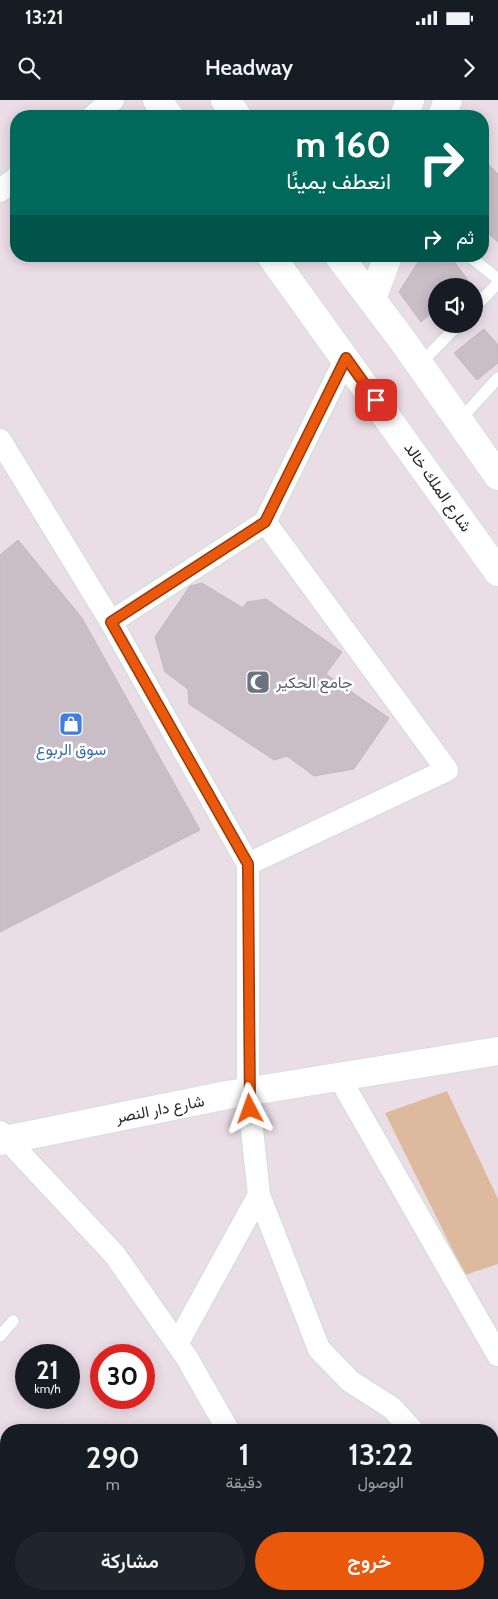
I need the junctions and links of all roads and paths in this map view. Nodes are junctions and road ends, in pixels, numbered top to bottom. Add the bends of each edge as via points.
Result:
1 (113, 100) edge
2 (100, 110) edge
3 (10, 183) edge
4 (0, 191) edge
5 (275, 262) edge
6 (346, 262) edge
7 (386, 262) edge
8 (477, 262) edge
9 (498, 279) edge
10 (498, 283) edge
11 (372, 299) junction
12 (483, 299) edge
13 (450, 333) edge
14 (346, 358) junction
15 (419, 365) junction
16 (498, 378) edge
17 (458, 421) junction
18 (0, 440) edge
19 (498, 476) edge
20 (265, 522) junction
21 (498, 572) edge
22 (111, 622) junction
23 (248, 864) junction
24 (498, 1052) edge
25 (339, 1077) junction
26 (248, 1092) junction
27 (3, 1138) edge
28 (259, 1195) junction
29 (13, 1321) dead end
30 (0, 1336) edge
31 (177, 1344) junction
32 (498, 1355) edge
33 (224, 1424) edge
34 (407, 1424) edge

1 - 2 street
3 - 4 street
5 - 14 main road, شارع الملك خالد
6 - 11 main road
7 - 11 main road
8 - 9 lane
10 - 12 lane
11 - 15 main road
13 - 15 lane
14 - 20 street
14 - 21 main road, شارع الملك خالد
15 - 17 main road
16 - 17 lane
17 - 19 main road
18 - 22 street
20 - 22 street
20 - 23 street via 446,770
22 - 23 street
23 - 26 street
24 - 25 main road, شارع دار النصر
25 - 26 main road, شارع دار النصر
25 - 32 street
26 - 27 main road, شارع دار النصر
26 - 28 street
27 - 31 street via 114,1255
28 - 31 street
28 - 34 street via 318,1349 350,1381 392,1408
29 - 30 lane
31 - 33 street

